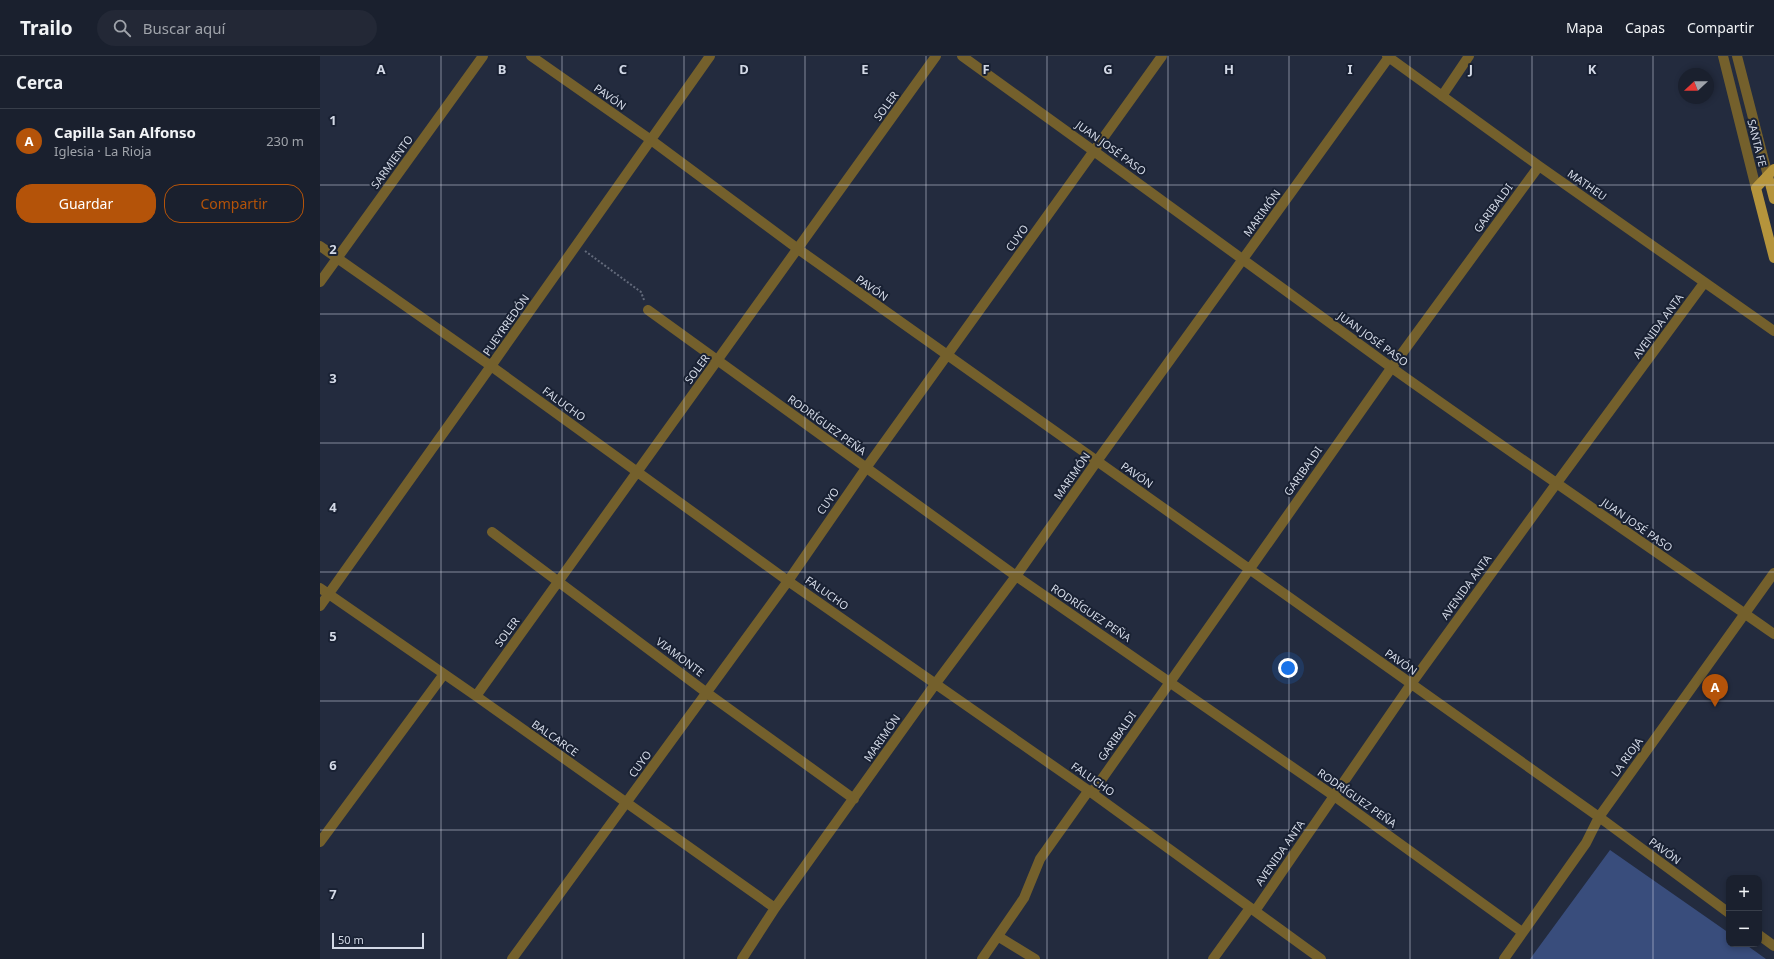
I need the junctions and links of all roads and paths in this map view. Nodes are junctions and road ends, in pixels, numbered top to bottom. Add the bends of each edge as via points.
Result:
1 (483, 56) edge
2 (531, 56) edge
3 (710, 56) edge
4 (936, 56) edge
5 (962, 56) edge
6 (1162, 56) edge
7 (1388, 56) edge
8 (1469, 56) edge
9 (1723, 56) edge
10 (1737, 56) edge
11 (1442, 96) junction
12 (651, 140) junction
13 (1094, 150) junction
14 (1539, 166) junction
15 (1771, 173) edge
16 (1756, 188) junction
17 (1774, 199) edge
18 (1774, 227) edge
19 (1768, 235) junction
20 (577, 245) junction
21 (320, 246) edge
22 (798, 249) junction
23 (337, 258) junction
24 (1774, 258) edge
25 (1244, 259) junction
26 (320, 282) edge
27 (1704, 282) junction
28 (648, 310) joint
29 (1774, 331) edge
30 (947, 356) junction
31 (718, 361) junction
32 (491, 366) junction
33 (1392, 367) junction
34 (1097, 461) junction
35 (866, 468) junction
36 (637, 473) junction
37 (1556, 484) junction
38 (492, 532) dead end
39 (1248, 569) junction
40 (1774, 573) edge
41 (1016, 576) junction
42 (558, 580) junction
43 (788, 581) junction
44 (324, 591) edge
45 (320, 606) edge
46 (1744, 614) junction
47 (1774, 634) edge
48 (444, 674) junction
49 (1169, 681) junction
50 (936, 683) junction
51 (1411, 684) junction
52 (707, 693) junction
53 (476, 696) junction
54 (1090, 791) junction
55 (1334, 796) junction
56 (854, 799) junction
57 (626, 803) junction
58 (1598, 817) junction
59 (320, 842) edge
60 (775, 908) junction
61 (1252, 910) junction
62 (1726, 911) edge
63 (1522, 932) junction
64 (999, 936) junction
65 (1762, 937) edge
66 (1774, 946) edge
67 (512, 959) edge
68 (742, 959) edge
69 (982, 959) edge
70 (1035, 959) edge
71 (1213, 959) edge
72 (1321, 959) edge
73 (1504, 959) edge

1 - 23 street, SARMIENTO
2 - 12 street, PAVÓN
3 - 12 street, PUEYRREDÓN
4 - 22 street, SOLER
5 - 13 street, JUAN JOSÉ PASO
6 - 13 street, CUYO
7 - 11 street, MATHEU
7 - 25 street, MARIMÓN
8 - 11 street
9 - 16 street, SANTA FE
10 - 15 street, SANTA FE
11 - 14 street, MATHEU
12 - 20 street, PUEYRREDÓN
12 - 22 street, PAVÓN
13 - 25 street, JUAN JOSÉ PASO
13 - 30 street, CUYO
14 - 27 street, MATHEU
14 - 33 street, GARIBALDI
15 - 16 main road
15 - 17 main road, SANTA FE
16 - 19 main road, SANTA FE
18 - 19 main road
19 - 24 main road, SANTA FE
20 - 28 path via 641,292
20 - 32 street, PUEYRREDÓN
21 - 23 street, FALUCHO
22 - 30 street, PAVÓN
22 - 31 street, SOLER
23 - 26 street, SARMIENTO
23 - 32 street, FALUCHO
25 - 33 street, JUAN JOSÉ PASO
25 - 34 street, MARIMÓN
27 - 29 street, MATHEU
27 - 37 street, AVENIDA ANTA
28 - 31 street, RODRÍGUEZ PEÑA
30 - 34 street, PAVÓN
30 - 35 street, CUYO
31 - 35 street, RODRÍGUEZ PEÑA
31 - 36 street, SOLER
32 - 36 street, FALUCHO
32 - 44 street, PUEYRREDÓN
33 - 37 street, JUAN JOSÉ PASO
33 - 39 street, GARIBALDI
34 - 39 street, PAVÓN
34 - 41 street, MARIMÓN
35 - 41 street, RODRÍGUEZ PEÑA
35 - 43 street, CUYO
36 - 42 street, SOLER
36 - 43 street, FALUCHO
37 - 46 street, JUAN JOSÉ PASO
37 - 51 street, AVENIDA ANTA
38 - 42 street, VIAMONTE
39 - 49 street, GARIBALDI
39 - 51 street, PAVÓN
40 - 46 street, LA RIOJA
41 - 49 street, RODRÍGUEZ PEÑA
41 - 50 street, MARIMÓN
42 - 52 street, VIAMONTE
42 - 53 street, SOLER
43 - 50 street, FALUCHO
43 - 52 street, CUYO
44 - 45 street, PUEYRREDÓN
44 - 48 street, BALCARCE
46 - 47 street, JUAN JOSÉ PASO
46 - 58 street, LA RIOJA
48 - 53 street, BALCARCE
48 - 59 street
49 - 54 street, GARIBALDI
49 - 55 street, RODRÍGUEZ PEÑA
50 - 54 street, FALUCHO
50 - 56 street, MARIMÓN
51 - 55 street, AVENIDA ANTA
51 - 58 street, PAVÓN
52 - 56 street, VIAMONTE
52 - 57 street, CUYO
53 - 57 street, BALCARCE
54 - 61 street, FALUCHO
54 - 64 street, GARIBALDI via 1040,858 1024,898
55 - 61 street, AVENIDA ANTA
55 - 63 street, RODRÍGUEZ PEÑA
56 - 60 street, MARIMÓN
57 - 60 street, BALCARCE
57 - 67 street, CUYO
58 - 62 street, PAVÓN
58 - 63 street, LA RIOJA via 1586,843
60 - 68 street, MARIMÓN
61 - 71 street, AVENIDA ANTA
61 - 72 street, FALUCHO
63 - 73 street, LA RIOJA
64 - 69 street, GARIBALDI
64 - 70 street
65 - 66 street

